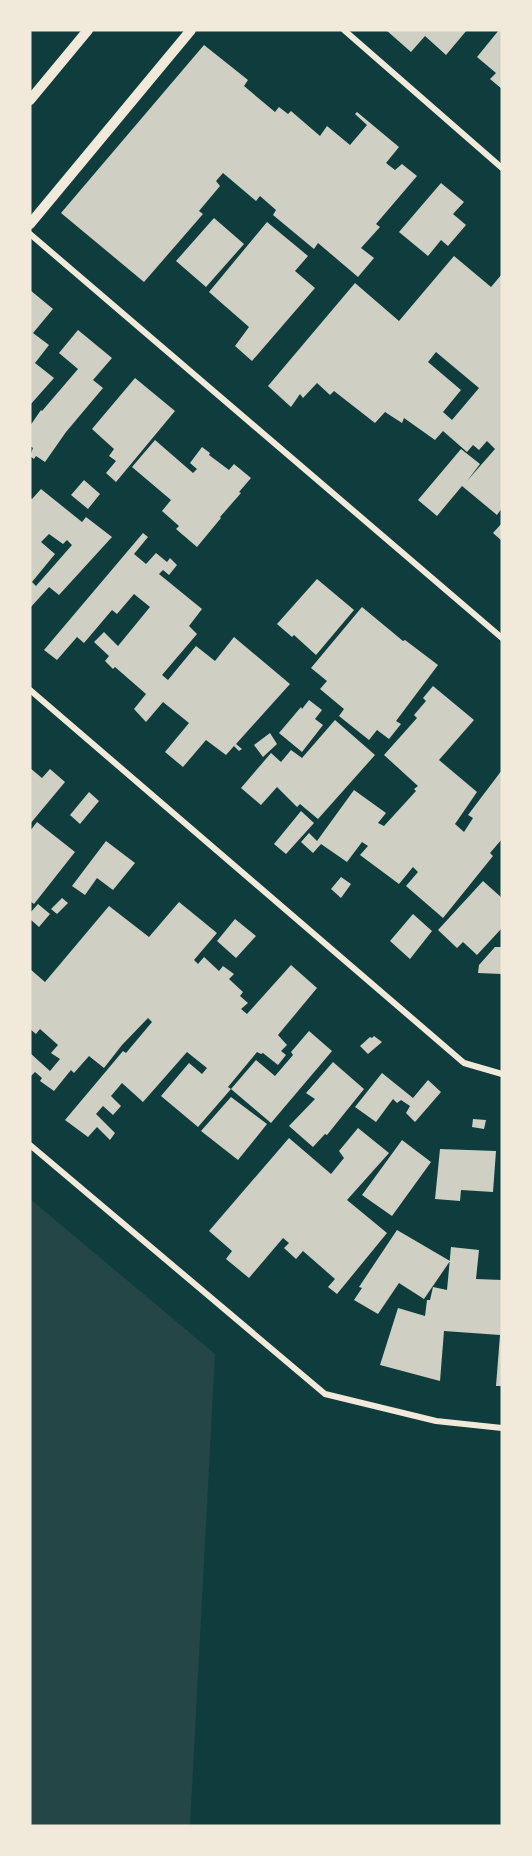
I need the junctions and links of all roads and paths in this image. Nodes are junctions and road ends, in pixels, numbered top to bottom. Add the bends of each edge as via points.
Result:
1 (88, 30) edge
2 (191, 30) edge
3 (344, 30) edge
4 (30, 100) edge
5 (502, 168) edge
6 (30, 224) edge
7 (30, 234) edge
8 (502, 639) edge
9 (30, 690) edge
10 (502, 1074) edge
11 (30, 1145) edge
12 (502, 1428) edge

1 - 4 street
2 - 6 street
3 - 5 street
7 - 8 street
9 - 10 street via 464,1063
11 - 12 street via 325,1394 436,1421

